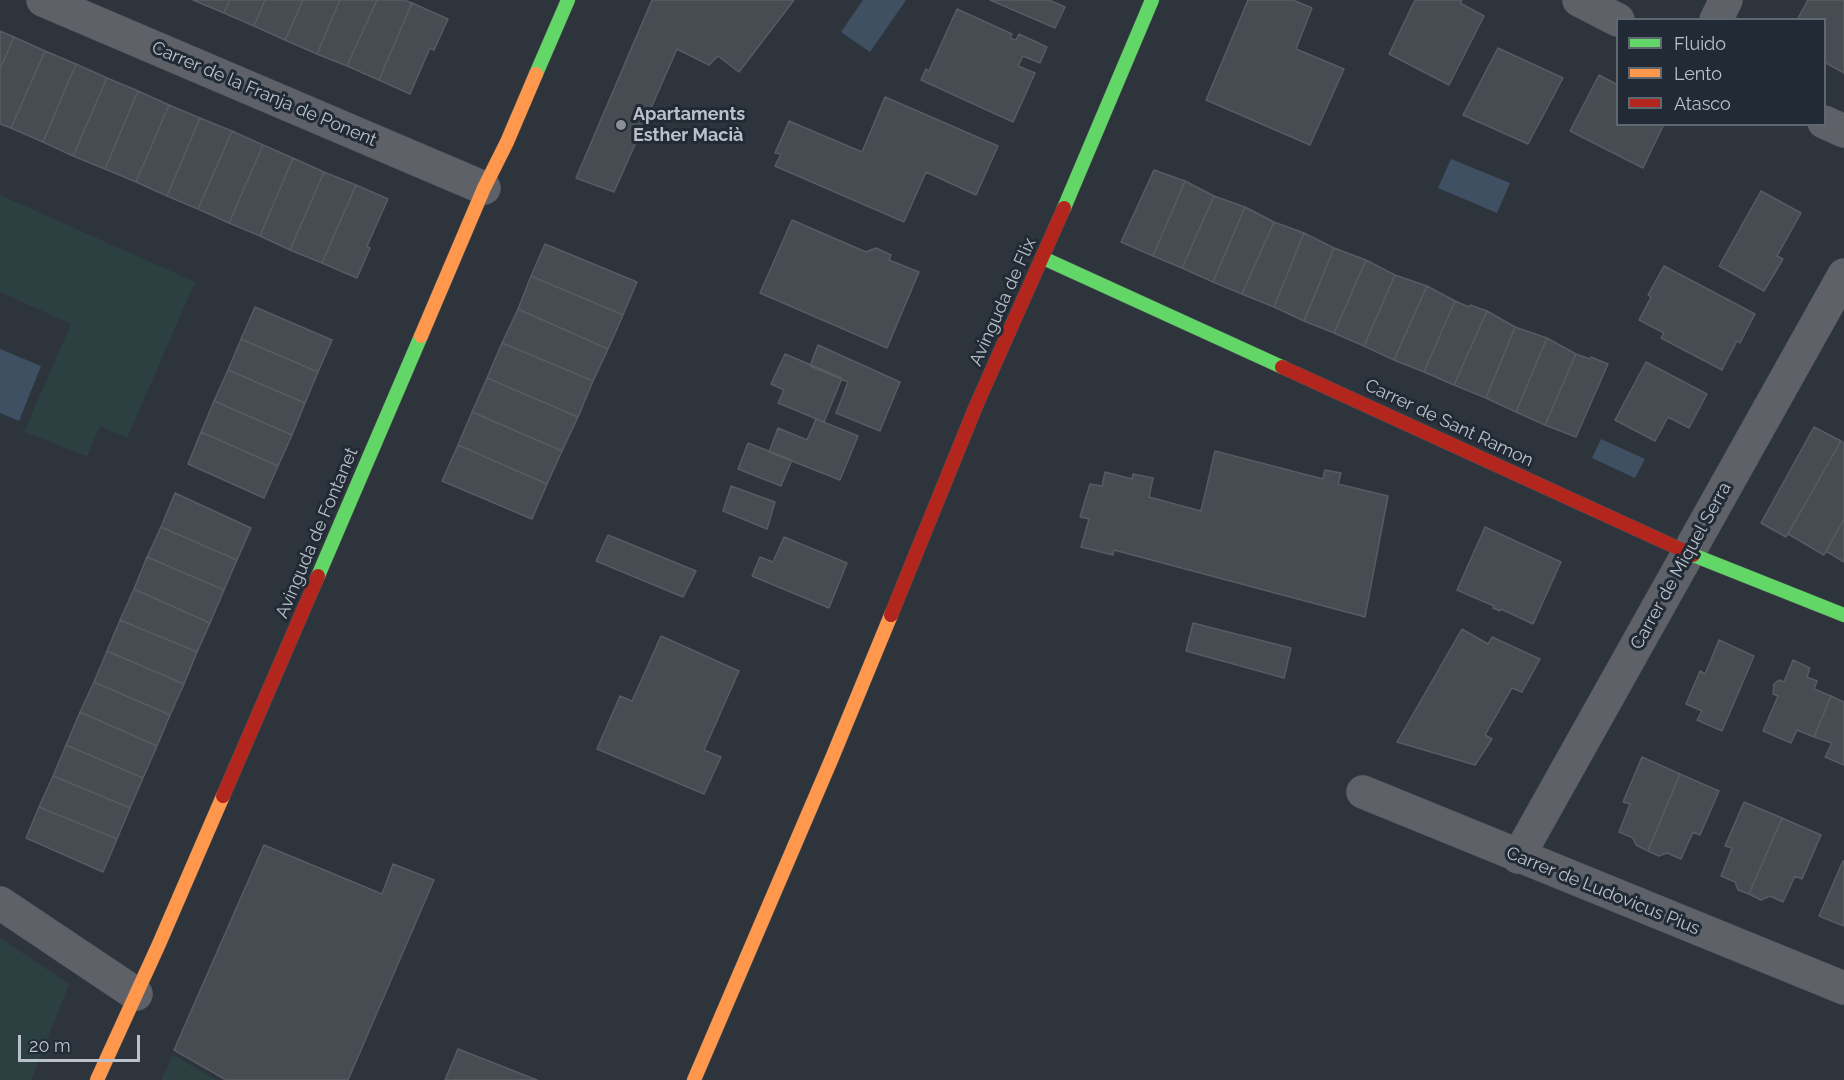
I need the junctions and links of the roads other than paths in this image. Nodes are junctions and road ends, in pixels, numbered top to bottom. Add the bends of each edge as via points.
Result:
1 (43, 0) edge
2 (568, 0) edge
3 (1152, 0) edge
4 (1579, 0) edge
5 (1726, 0) edge
6 (1717, 18) edge
7 (1616, 19) edge
8 (1826, 123) edge
9 (1844, 131) edge
10 (484, 188) junction
11 (1043, 258) junction
12 (1844, 276) edge
13 (1689, 553) junction
14 (1844, 615) edge
15 (1363, 792) dead end
16 (1518, 857) junction
17 (0, 903) edge
18 (1844, 988) edge
19 (136, 994) junction
20 (97, 1080) edge
21 (694, 1080) edge

1 - 10 street, Carrer de la Franja de Ponent
2 - 10 street, Avinguda de Fontanet
3 - 11 street, Avinguda de Flix
4 - 7 street
5 - 6 street
8 - 9 street
10 - 19 street, Avinguda de Fontanet
11 - 13 street, Carrer de Sant Ramon
11 - 21 street, Avinguda de Flix via 976,406 890,620
12 - 13 street, Carrer de Miquel Serra
13 - 14 street, Carrer de Sant Ramon
13 - 16 street, Carrer de Miquel Serra
15 - 16 street, Carrer de Ludovicus Pius
16 - 18 street, Carrer de Ludovicus Pius
17 - 19 street
19 - 20 street, Avinguda de Fontanet

